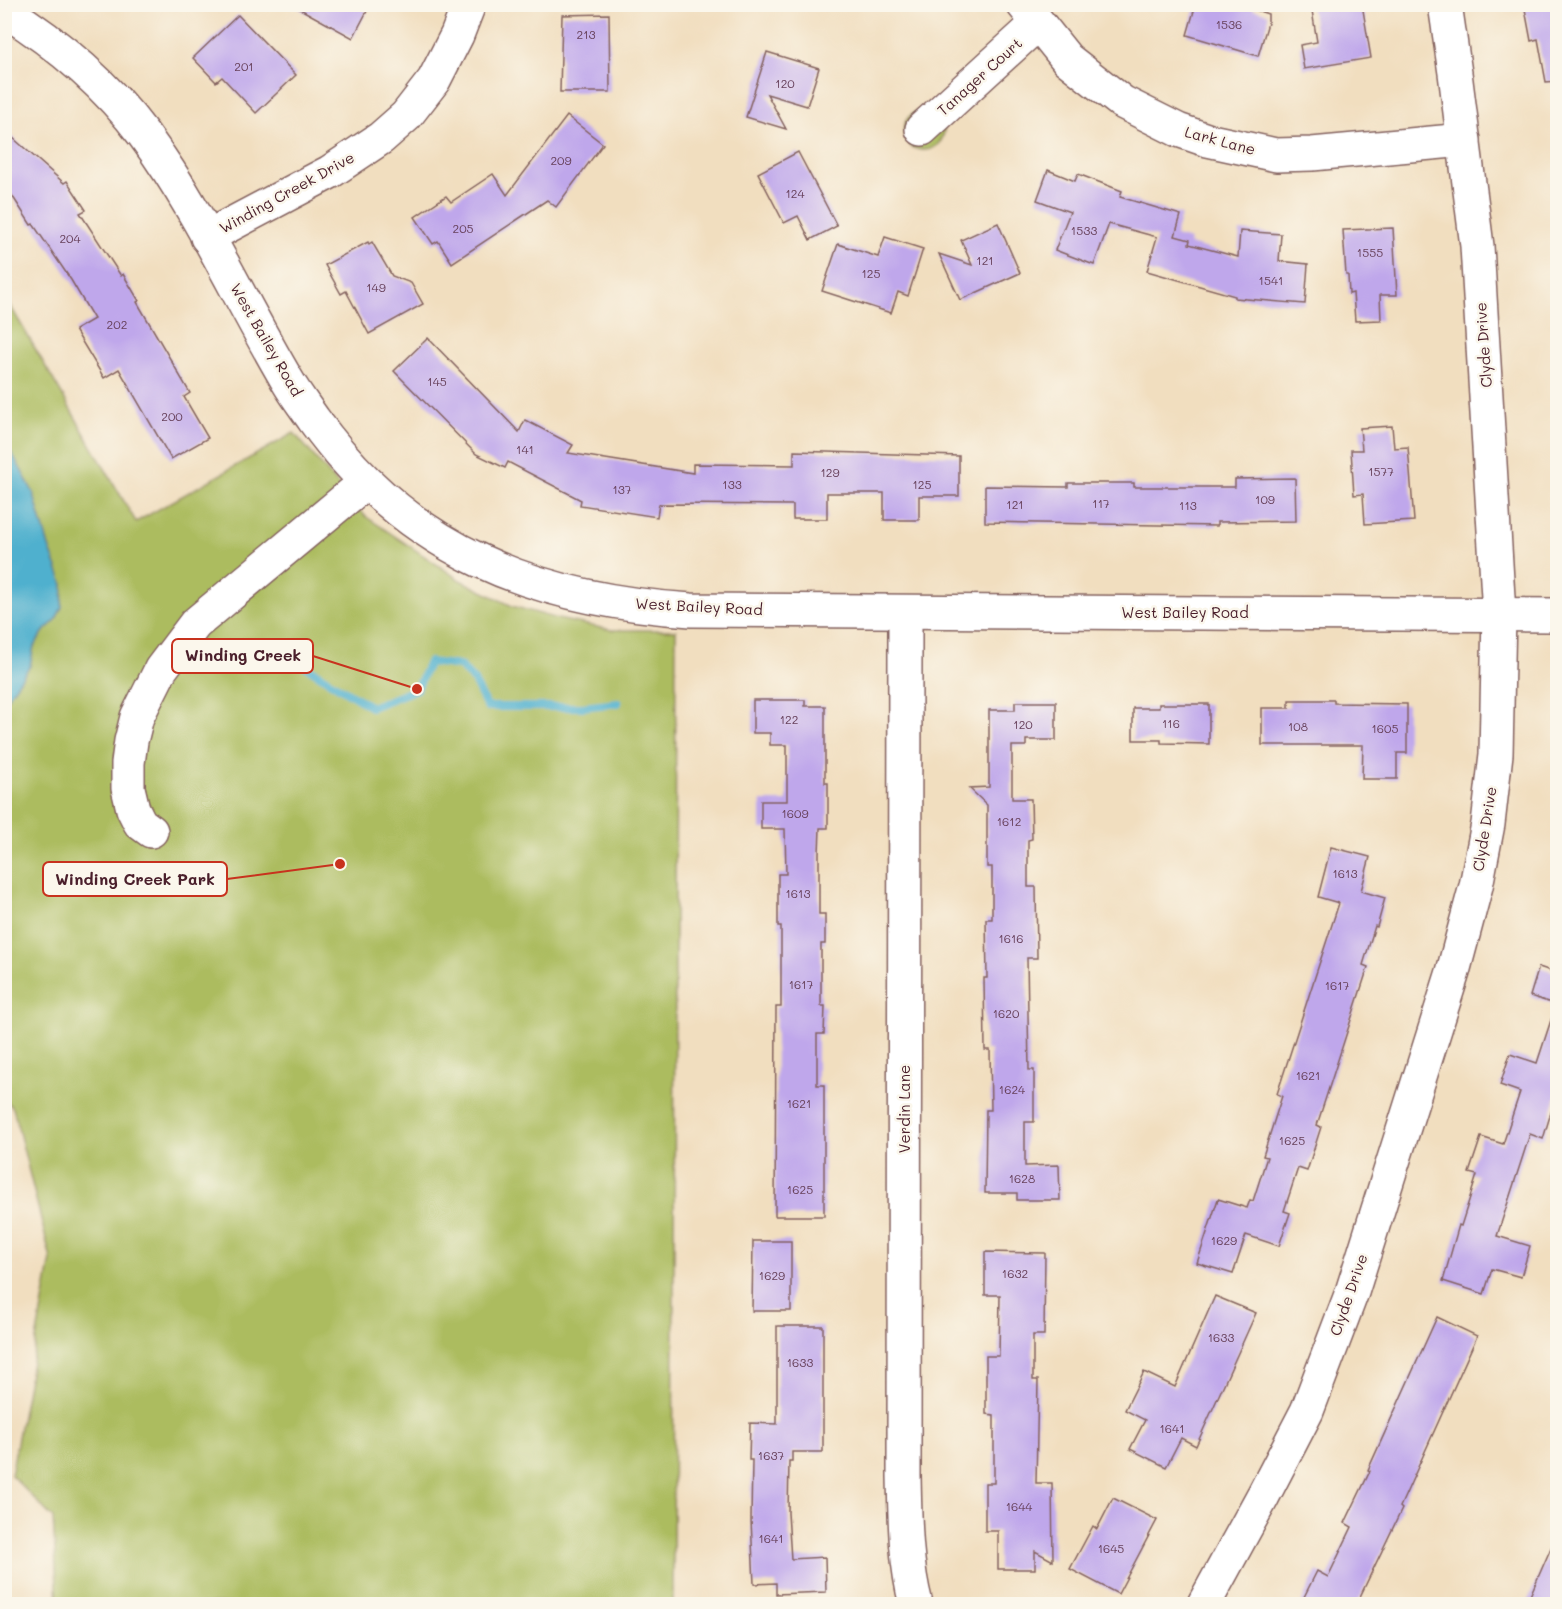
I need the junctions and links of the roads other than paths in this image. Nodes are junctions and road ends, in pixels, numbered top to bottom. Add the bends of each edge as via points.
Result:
1 (469, 4) edge
2 (1444, 4) edge
3 (4, 10) edge
4 (1030, 14) edge
5 (922, 129) dead end
6 (1464, 140) junction
7 (207, 237) junction
8 (366, 482) junction
9 (905, 612) junction
10 (1499, 614) junction
11 (1557, 615) edge
12 (152, 831) dead end
13 (916, 1605) edge
14 (1204, 1605) edge

1 - 7 street, Winding Creek Drive via 434,80 406,116 330,172
2 - 6 street, Clyde Drive
3 - 7 street, West Bailey Road via 67,54 125,112 175,179
4 - 5 street, Tanager Court
4 - 6 street, Lark Lane via 1067,59 1122,102 1207,140 1276,155
6 - 10 street, Clyde Drive via 1477,246
7 - 8 street, West Bailey Road via 288,382 335,450
8 - 9 street, West Bailey Road via 449,546 507,574 567,593 637,606 691,610
8 - 12 street via 195,624 161,669 137,717 128,763 133,809 140,823
9 - 10 street, West Bailey Road
9 - 13 street, Verdin Lane via 904,1476 906,1548
10 - 11 street, West Bailey Road
10 - 14 street, Clyde Drive via 1496,754 1488,824 1453,972 1352,1292 1307,1411

